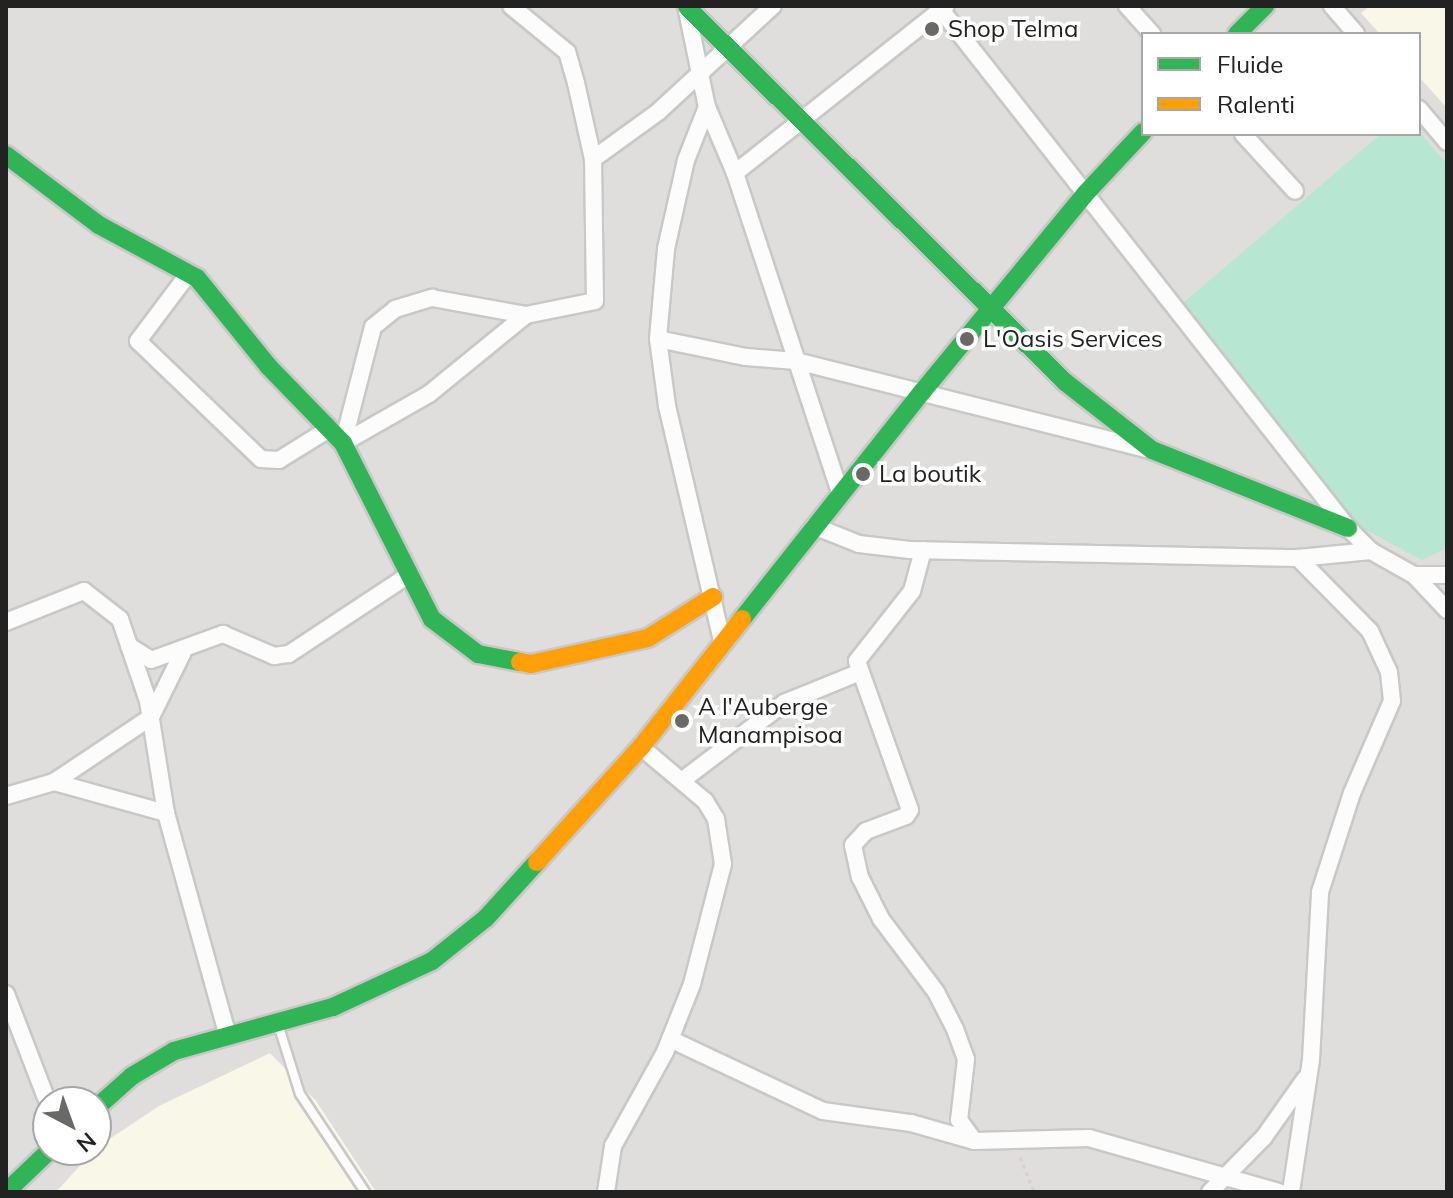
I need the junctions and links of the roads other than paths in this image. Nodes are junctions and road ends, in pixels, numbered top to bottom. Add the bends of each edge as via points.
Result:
1 (511, 6) edge
2 (773, 6) edge
3 (1127, 6) edge
4 (1265, 6) edge
5 (1332, 6) edge
6 (686, 7) edge
7 (942, 7) edge
8 (1150, 32) edge
9 (1239, 32) edge
10 (1354, 32) edge
11 (725, 51) junction
12 (702, 72) junction
13 (707, 107) junction
14 (1421, 111) edge
15 (800, 125) junction
16 (1141, 134) edge
17 (1245, 136) edge
18 (1447, 142) edge
19 (6, 155) edge
20 (593, 159) junction
21 (735, 173) junction
22 (1295, 191) dead end
23 (1085, 194) junction
24 (189, 273) junction
25 (990, 309) junction
26 (526, 315) junction
27 (658, 339) junction
28 (796, 361) junction
29 (922, 392) junction
30 (329, 429) junction
31 (343, 443) junction
32 (1152, 450) junction
33 (841, 495) junction
34 (814, 526) junction
35 (1348, 528) junction
36 (923, 550) junction
37 (1371, 551) junction
38 (1298, 558) junction
39 (410, 574) junction
40 (1414, 575) junction
41 (1447, 575) edge
42 (713, 597) junction
43 (1447, 610) edge
44 (6, 622) edge
45 (723, 644) junction
46 (129, 646) junction
47 (183, 652) junction
48 (858, 673) junction
49 (151, 717) junction
50 (641, 747) junction
51 (684, 779) junction
52 (54, 782) junction
53 (6, 796) edge
54 (166, 813) junction
55 (6, 994) edge
56 (276, 1020) junction
57 (227, 1033) junction
58 (670, 1039) junction
59 (1308, 1074) junction
60 (41, 1086) edge
61 (112, 1094) edge
62 (974, 1141) junction
63 (33, 1166) edge
64 (1226, 1176) junction
65 (6, 1192) edge
66 (365, 1192) edge
67 (606, 1192) edge
68 (1210, 1192) edge
69 (1279, 1192) edge
70 (1291, 1192) edge

1 - 20 street via 567,52
2 - 11 street
3 - 8 street
4 - 9 street
5 - 10 street
6 - 11 street
6 - 12 street
7 - 15 street
7 - 23 street
11 - 12 street
11 - 15 street
12 - 13 street
12 - 20 street
13 - 21 street
13 - 27 street via 686,160 666,249
14 - 18 street
15 - 21 street
15 - 25 street
16 - 23 street
17 - 22 street
19 - 24 street via 99,225
20 - 26 street via 595,301
21 - 28 street
23 - 25 street
23 - 35 street
24 - 30 street
24 - 30 street via 138,341 261,459 279,460
25 - 29 street
25 - 32 street via 1065,382
26 - 31 street via 429,394
26 - 31 street via 432,298 395,309 373,327
27 - 28 street
27 - 42 street via 667,406
28 - 29 street
28 - 33 street
29 - 32 street
29 - 33 street
30 - 31 street
31 - 39 street via 355,477
32 - 35 street
33 - 34 street
34 - 36 street via 859,544
34 - 45 street
35 - 37 street
36 - 38 street
36 - 48 street via 912,591 857,661
37 - 38 street
37 - 40 street
38 - 59 street via 1370,631 1389,672 1392,701 1352,793 1323,880
39 - 42 street via 432,619 478,654 531,664 648,638
39 - 47 street via 289,654 274,656 223,634
40 - 41 street
40 - 43 street
42 - 45 street
44 - 46 street via 84,591 120,619
45 - 50 street
46 - 47 street via 151,660
46 - 49 street
47 - 49 street
48 - 51 street via 784,703
48 - 62 street via 910,810 866,831 853,845 860,877 881,919 936,992 955,1029 966,1059 959,1120
49 - 52 street
49 - 54 street
50 - 51 street
50 - 56 street via 497,908 432,961 333,1007
51 - 58 street via 716,819 723,864 692,984
52 - 53 street
52 - 54 street
54 - 57 street
55 - 60 street
56 - 57 street
56 - 66 lane via 300,1094
57 - 61 street via 174,1051
58 - 62 street via 823,1111 911,1123
58 - 67 street via 613,1146
59 - 64 street via 1264,1137
59 - 70 street
62 - 64 street via 1089,1138 1170,1165
63 - 65 street
64 - 68 street
64 - 69 street

